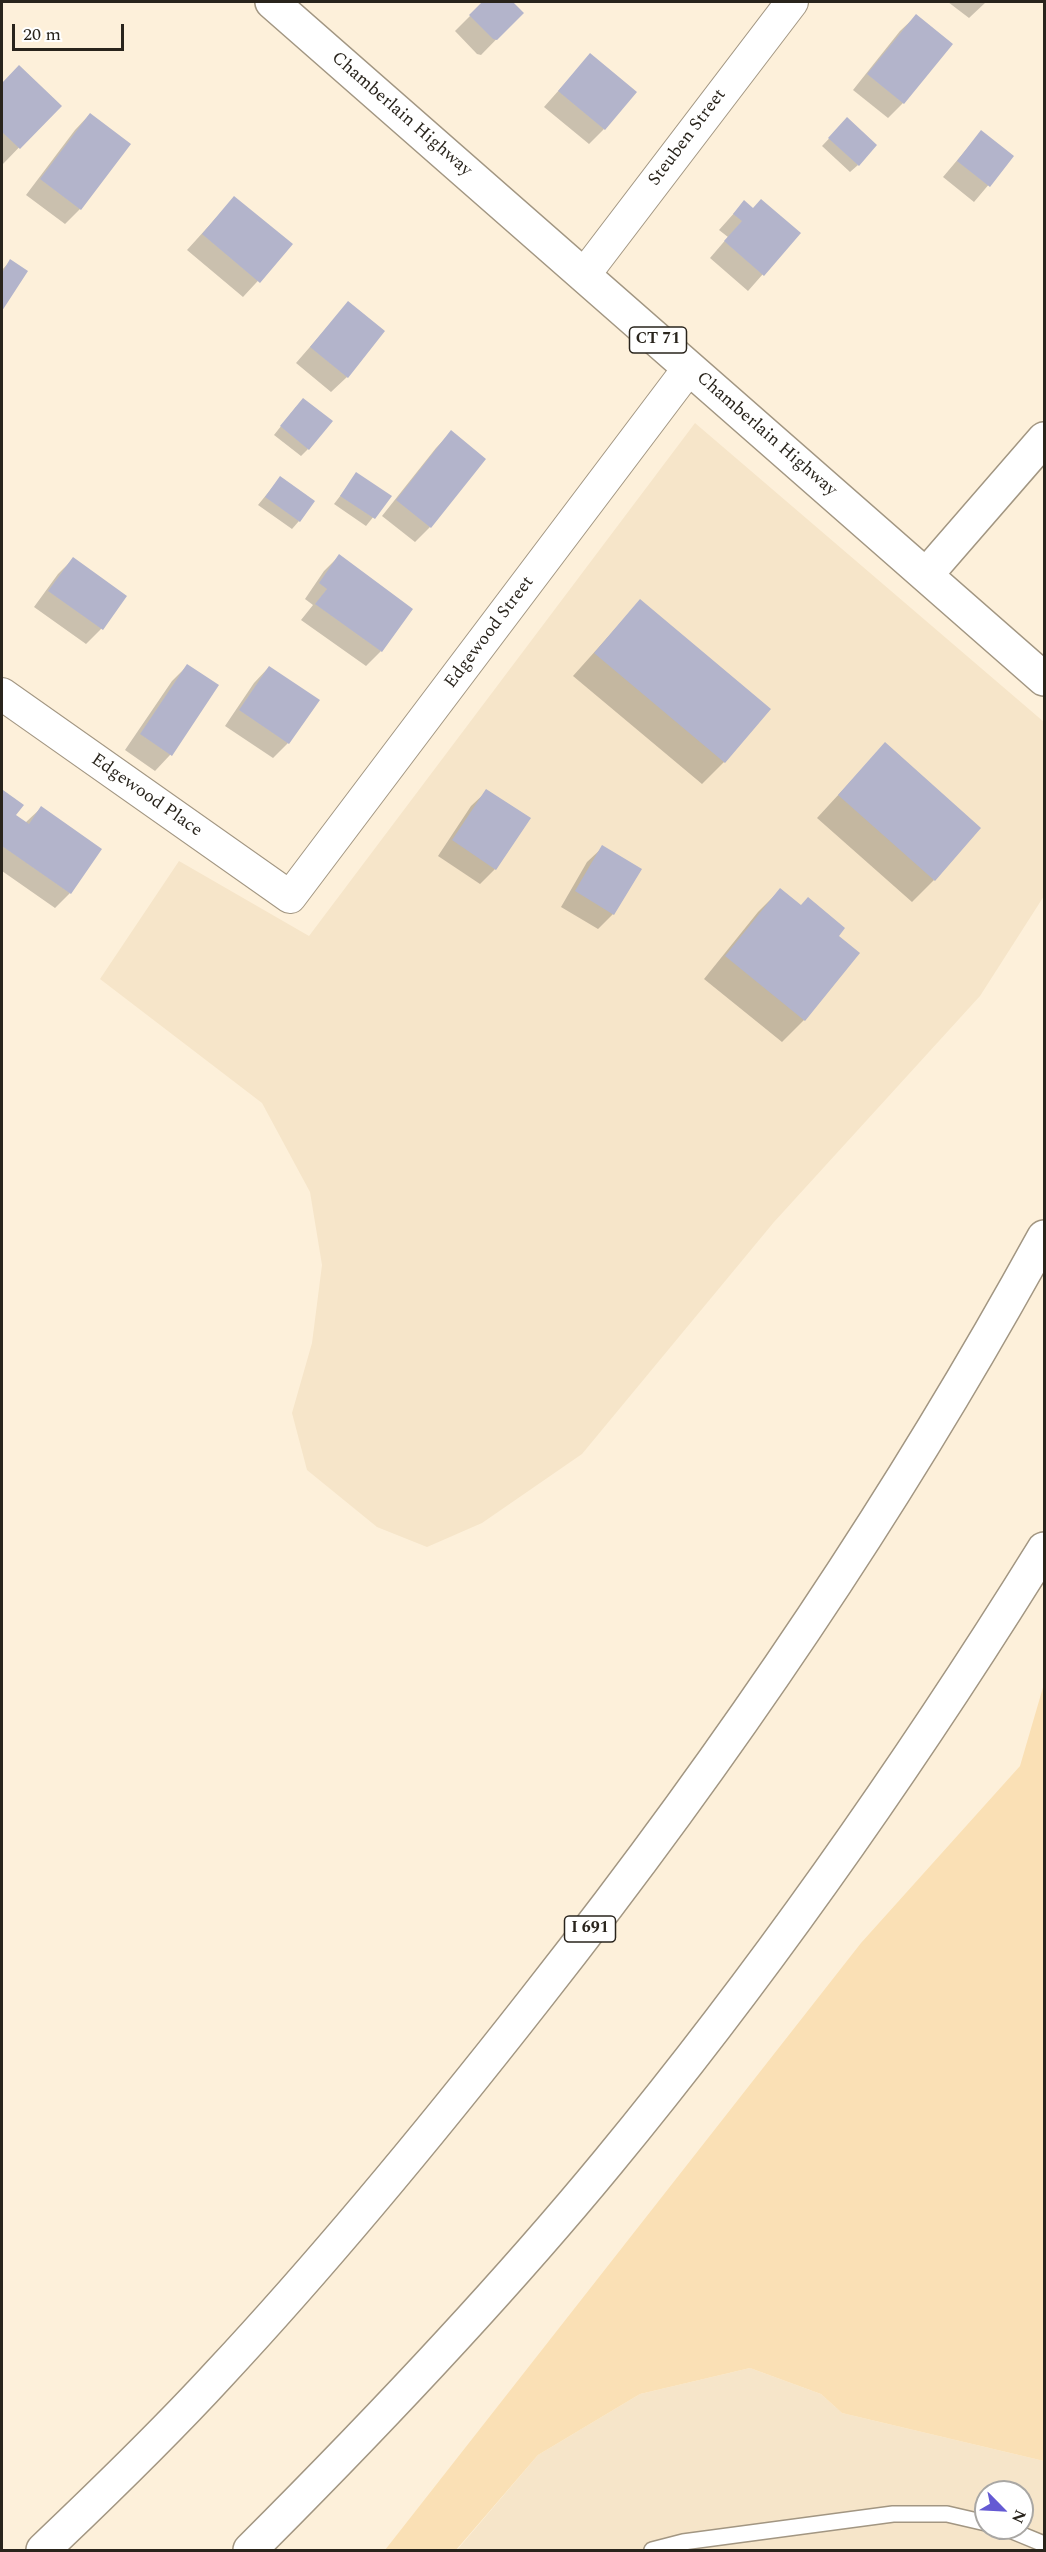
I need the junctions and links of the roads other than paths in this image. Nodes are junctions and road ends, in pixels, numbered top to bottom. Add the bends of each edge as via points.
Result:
1 (272, 2) edge
2 (792, 2) edge
3 (584, 275) junction
4 (689, 368) junction
5 (1044, 439) edge
6 (926, 575) junction
7 (1044, 679) edge
8 (2, 694) edge
9 (290, 897) joint
10 (1044, 1237) edge
11 (1044, 1549) edge
12 (974, 2520) edge
13 (43, 2550) edge
14 (250, 2550) edge
15 (652, 2550) edge

1 - 3 main road, Chamberlain Highway / CT 71
2 - 3 street, Steuben Street
3 - 4 main road, Chamberlain Highway / CT 71
4 - 6 main road, Chamberlain Highway / CT 71
4 - 9 street, Edgewood Street
5 - 6 main road
6 - 7 main road, Chamberlain Highway / CT 71
8 - 9 street, Edgewood Place
10 - 13 main road, I 691 via 940,1418 836,1584 720,1755 625,1883 499,2046 321,2261 196,2399
11 - 14 main road via 865,1821 741,1992 640,2122 459,2332
12 - 15 lane via 947,2514 893,2514 683,2542

